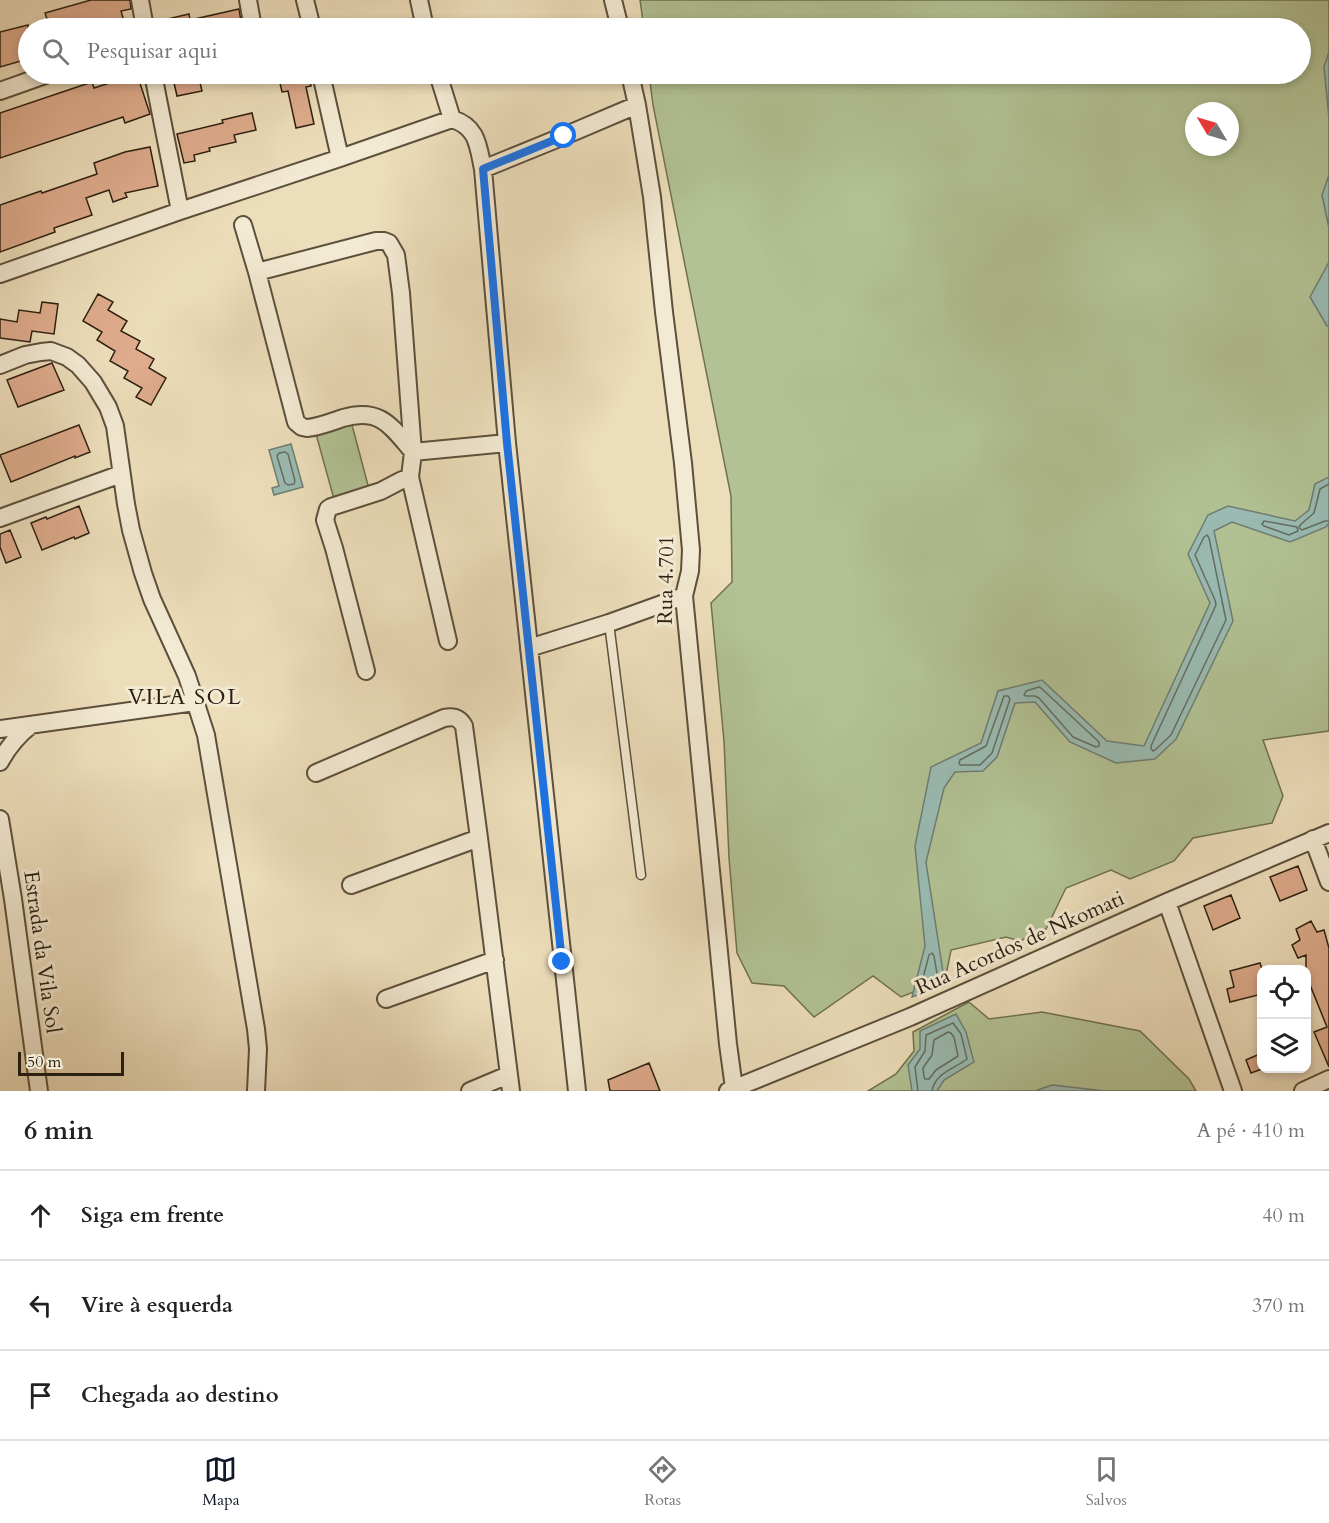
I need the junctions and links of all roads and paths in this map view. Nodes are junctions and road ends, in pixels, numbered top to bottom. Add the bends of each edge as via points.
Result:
1 (140, 0) edge
2 (248, 0) edge
3 (305, 0) edge
4 (419, 0) edge
5 (613, 0) edge
6 (143, 18) edge
7 (251, 18) edge
8 (310, 18) edge
9 (423, 18) edge
10 (618, 18) edge
11 (20, 84) edge
12 (155, 84) edge
13 (323, 84) edge
14 (441, 84) edge
15 (632, 84) edge
16 (0, 91) edge
17 (637, 105) junction
18 (452, 119) junction
19 (340, 158) junction
20 (483, 169) junction
21 (180, 211) junction
22 (243, 225) dead end
23 (257, 272) junction
24 (0, 274) edge
25 (0, 365) edge
26 (507, 443) junction
27 (413, 452) junction
28 (121, 474) junction
29 (410, 477) junction
30 (0, 518) edge
31 (684, 596) junction
32 (609, 623) junction
33 (448, 641) dead end
34 (529, 648) junction
35 (366, 671) dead end
36 (195, 702) junction
37 (31, 724) junction
38 (0, 729) edge
39 (0, 762) edge
40 (316, 773) dead end
41 (0, 819) edge
42 (1321, 836) edge
43 (480, 838) junction
44 (641, 876) dead end
45 (1329, 882) edge
46 (351, 885) dead end
47 (1167, 902) junction
48 (495, 960) junction
49 (386, 999) dead end
50 (1329, 1079) edge
51 (509, 1083) edge
52 (731, 1090) edge
53 (39, 1091) edge
54 (256, 1091) edge
55 (470, 1091) edge
56 (577, 1091) edge
57 (1233, 1091) edge
58 (1303, 1091) edge

1 - 6 street
2 - 7 street
3 - 8 street
4 - 9 street
5 - 10 street
11 - 16 street
12 - 21 street
13 - 19 street
14 - 18 street
15 - 17 street, Rua 4.701
17 - 20 street
17 - 31 street, Rua 4.701 via 652,198 683,463 691,550
18 - 19 street
18 - 20 street via 476,137
19 - 21 street
20 - 26 street
21 - 24 street
22 - 23 street
23 - 27 street via 296,422 307,428 353,415 372,415 384,421
23 - 27 street via 376,241 392,247 401,293
25 - 28 street via 25,355 51,351 78,365 108,407 115,426
26 - 27 street
26 - 34 street
27 - 29 street
28 - 30 street
28 - 36 street via 143,573
29 - 33 street
29 - 35 street via 331,507 326,515
31 - 32 street
31 - 52 street, Rua 4.701
32 - 34 street
32 - 44 lane
34 - 56 street
36 - 37 street
36 - 54 street via 206,735 256,1029
37 - 38 street
37 - 39 street via 11,743
40 - 43 street via 444,718 457,718 464,726
41 - 53 street, Estrada da Vila Sol
42 - 45 street
42 - 47 street, Rua Acordos de Nkomati
43 - 46 street
43 - 48 street
47 - 52 street, Rua Acordos de Nkomati via 910,1017
47 - 57 street
48 - 49 street
48 - 51 street
50 - 58 street
51 - 55 street

